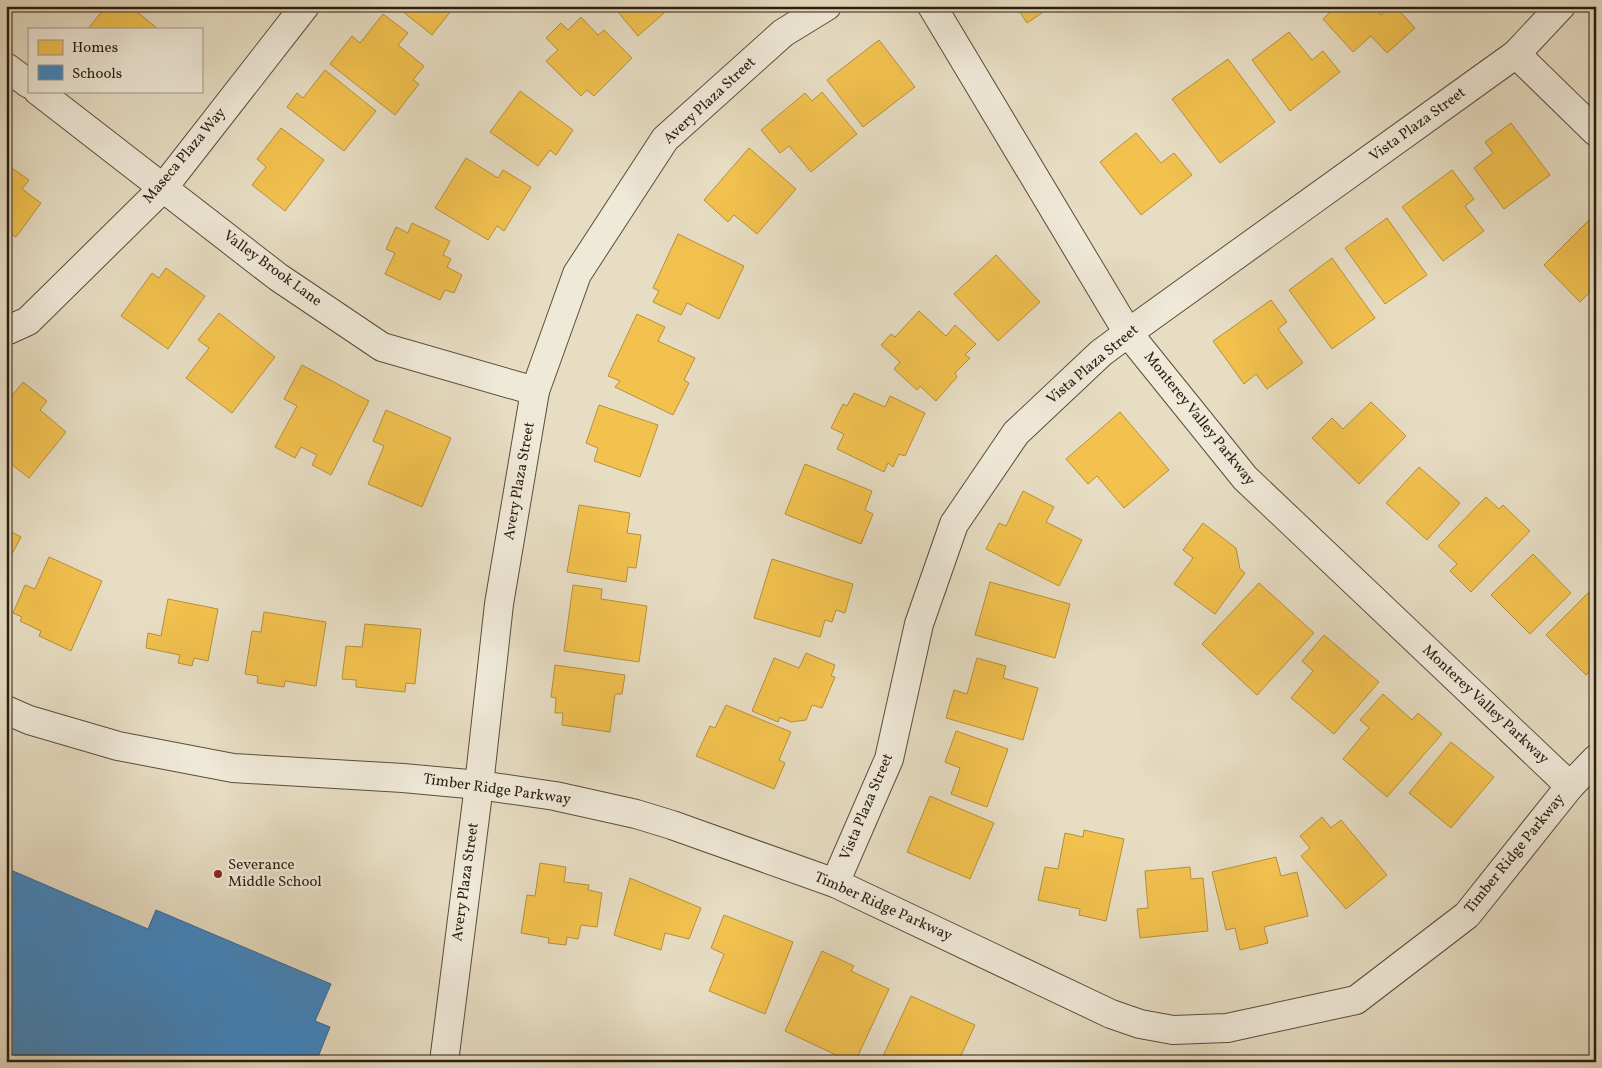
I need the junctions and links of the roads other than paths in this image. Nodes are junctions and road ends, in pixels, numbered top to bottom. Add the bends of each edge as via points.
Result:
1 (305, 6) edge
2 (827, 6) edge
3 (932, 6) edge
4 (1562, 6) edge
5 (1516, 54) junction
6 (6, 67) edge
7 (28, 83) edge
8 (39, 92) edge
9 (1596, 132) edge
10 (163, 188) junction
11 (6, 331) edge
12 (1128, 333) junction
13 (535, 391) junction
14 (6, 710) edge
15 (1596, 759) edge
16 (479, 786) junction
17 (1570, 786) junction
18 (835, 883) junction
19 (444, 1062) edge

1 - 10 street, Maseca Plaza Way
2 - 13 street, Avery Plaza Street via 783,33 665,139 577,274
3 - 12 street, Monterey Valley Parkway
4 - 5 street, Vista Plaza Street
5 - 9 street
5 - 12 street, Vista Plaza Street
6 - 7 street
8 - 10 street, Valley Brook Lane
10 - 11 street, Maseca Plaza Way via 28,321
10 - 13 street, Valley Brook Lane via 278,277 382,346
12 - 17 street, Monterey Valley Parkway via 1245,478
12 - 18 street, Vista Plaza Street via 1101,353 1016,432 954,524 919,624 889,759
13 - 16 street, Avery Plaza Street via 499,604
14 - 16 street, Timber Ridge Parkway via 118,746 233,768
15 - 17 street, Timber Ridge Parkway
16 - 18 street, Timber Ridge Parkway via 555,796 636,814
16 - 19 street, Avery Plaza Street
17 - 18 street, Timber Ridge Parkway via 1467,915 1356,1000 1227,1028 1173,1030 1111,1014

